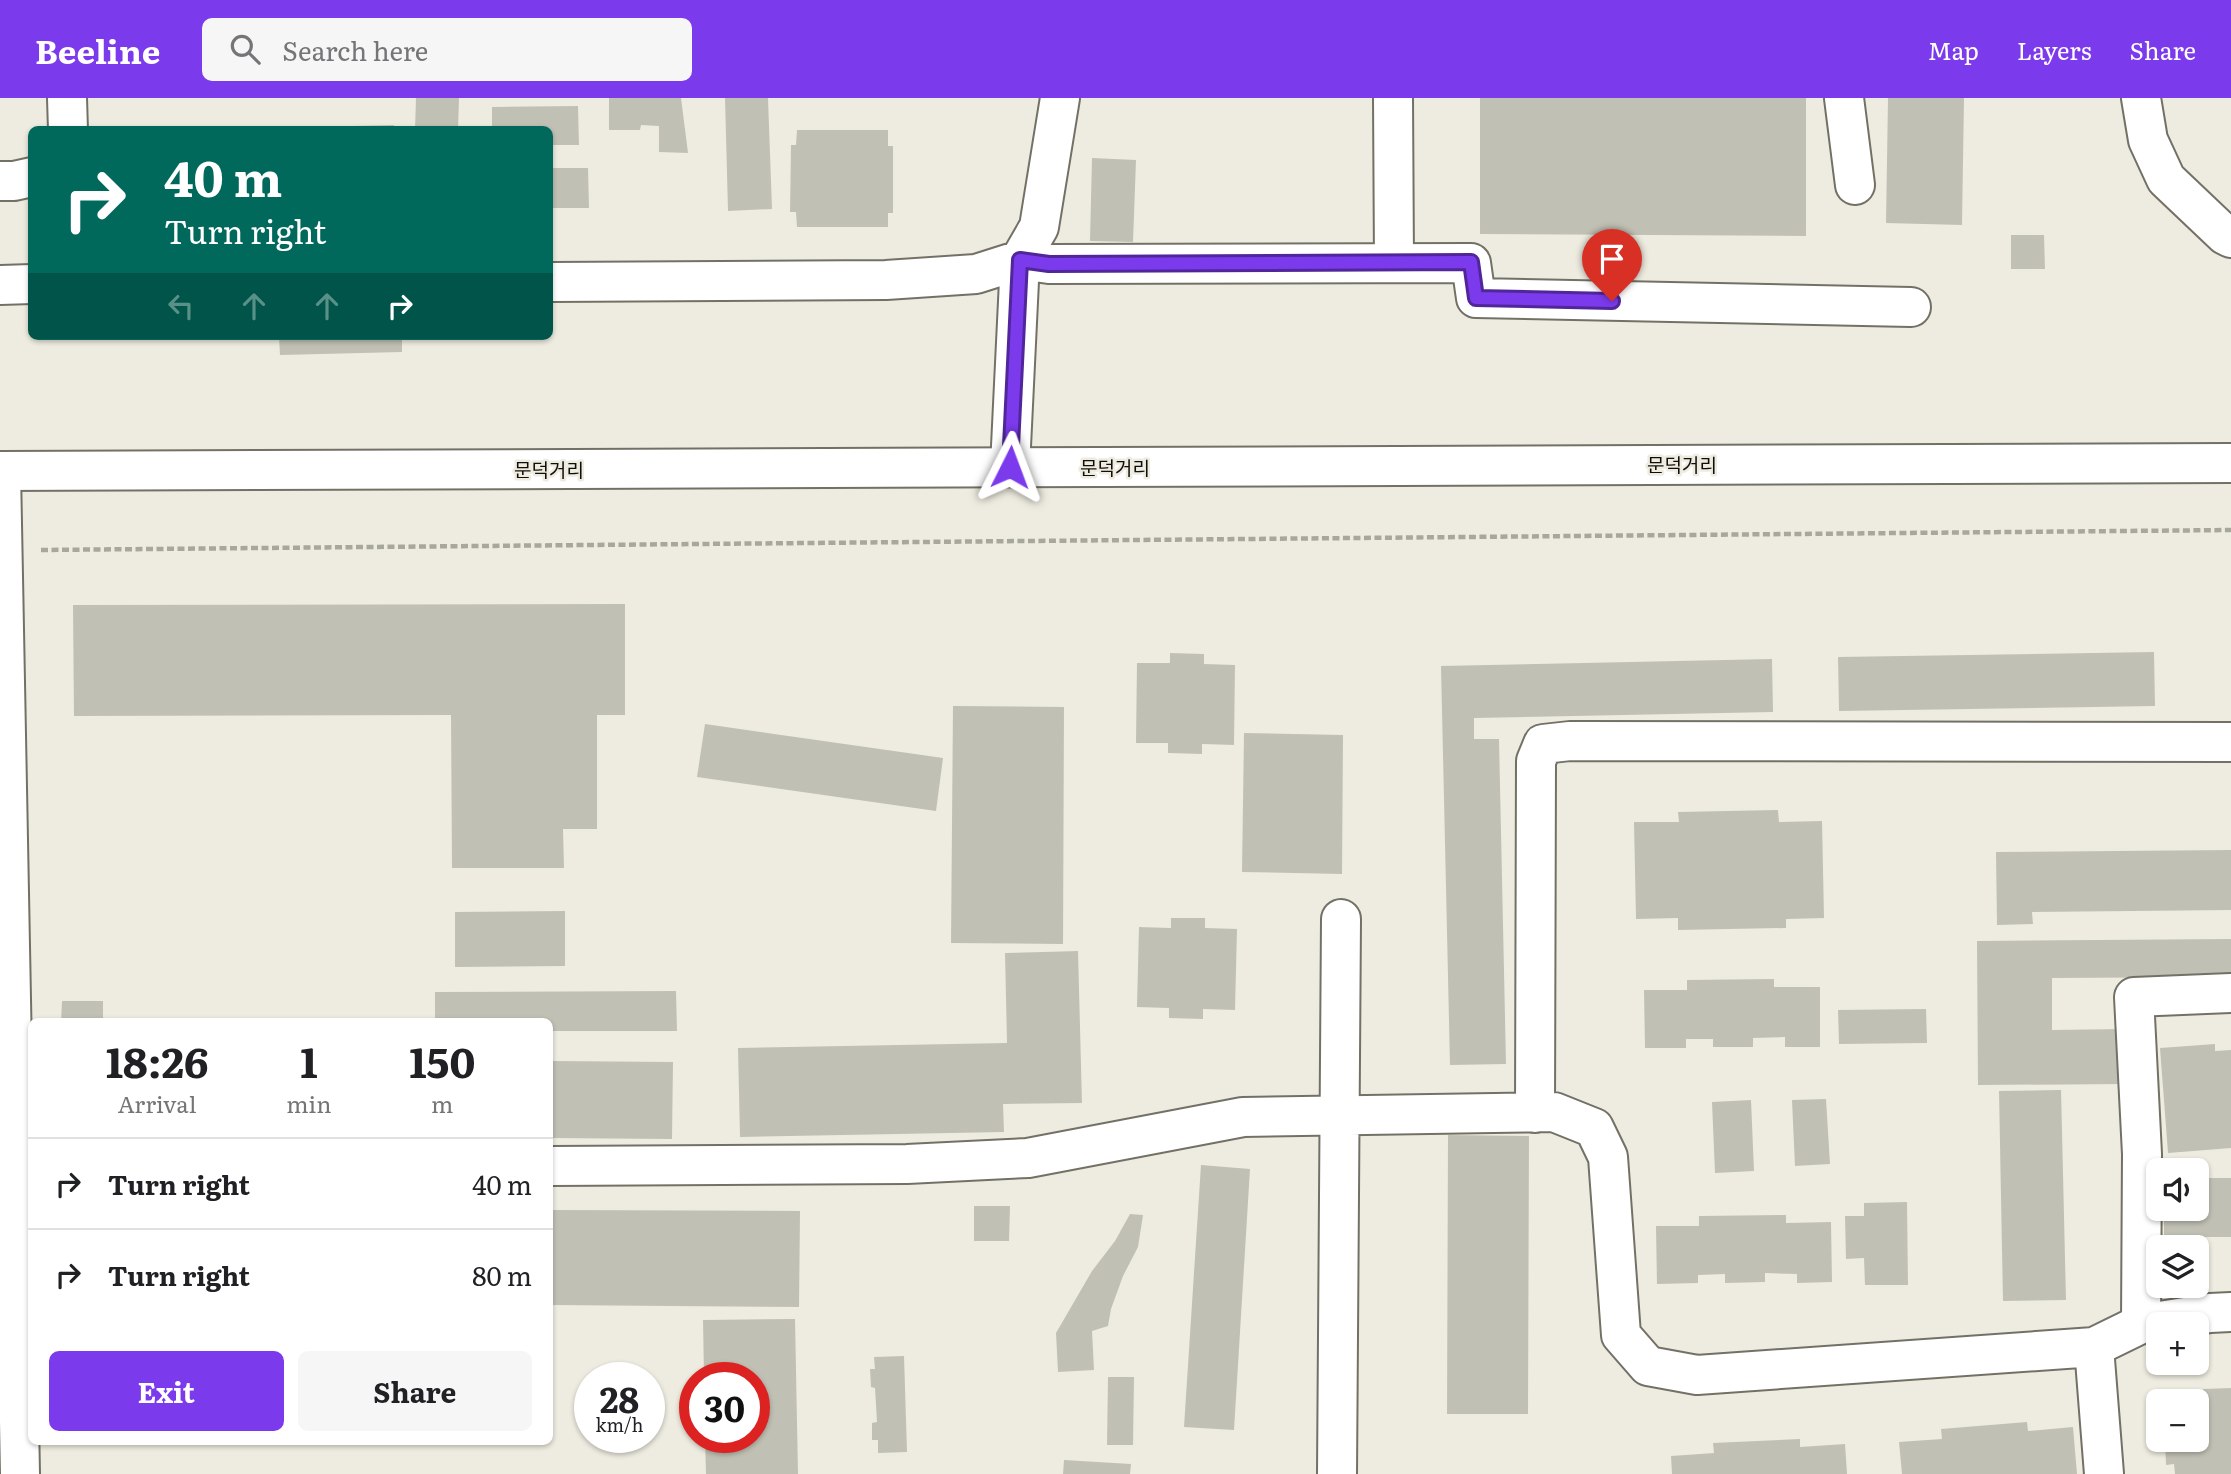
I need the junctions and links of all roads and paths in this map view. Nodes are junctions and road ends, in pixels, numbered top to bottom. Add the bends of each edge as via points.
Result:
1 (67, 98) edge
2 (1060, 98) edge
3 (1393, 98) edge
4 (1844, 98) edge
5 (2141, 98) edge
6 (68, 126) edge
7 (28, 178) edge
8 (0, 181) edge
9 (1855, 185) dead end
10 (2231, 238) edge
11 (1020, 260) junction
12 (1394, 262) junction
13 (553, 282) edge
14 (28, 284) edge
15 (0, 285) edge
16 (1911, 307) dead end
17 (2231, 463) edge
18 (1010, 467) junction
19 (0, 471) edge
20 (2231, 530) edge
21 (2, 550) edge
22 (2231, 742) edge
23 (5, 906) edge
24 (1341, 919) dead end
25 (2231, 993) edge
26 (1535, 1113) junction
27 (1340, 1117) junction
28 (553, 1166) edge
29 (24, 1168) edge
30 (2231, 1312) edge
31 (2141, 1324) junction
32 (2094, 1347) junction
33 (26, 1425) edge
34 (20, 1474) edge
35 (1337, 1474) edge
36 (2104, 1474) edge

1 - 6 street
2 - 11 street via 1039,227
3 - 12 street
4 - 9 street
5 - 10 street via 2148,139 2166,179
7 - 8 street
11 - 12 street via 1049,264
11 - 13 street via 976,274 886,280
11 - 18 street
12 - 16 street via 1471,262 1476,298
14 - 15 street
17 - 18 street, 문덕거리
18 - 19 street, 문덕거리
19 - 21 street
20 - 21 path
21 - 23 street
22 - 26 street via 1543,744 1536,761
23 - 29 street
24 - 27 street
25 - 31 street via 2134,997 2142,1154
26 - 27 street
26 - 32 street via 1555,1112 1594,1128 1608,1157 1621,1335 1648,1366 1698,1375
27 - 28 street via 1243,1117 1028,1158 906,1164
27 - 35 street
29 - 33 street
30 - 31 street
31 - 32 street
32 - 36 street
33 - 34 street

